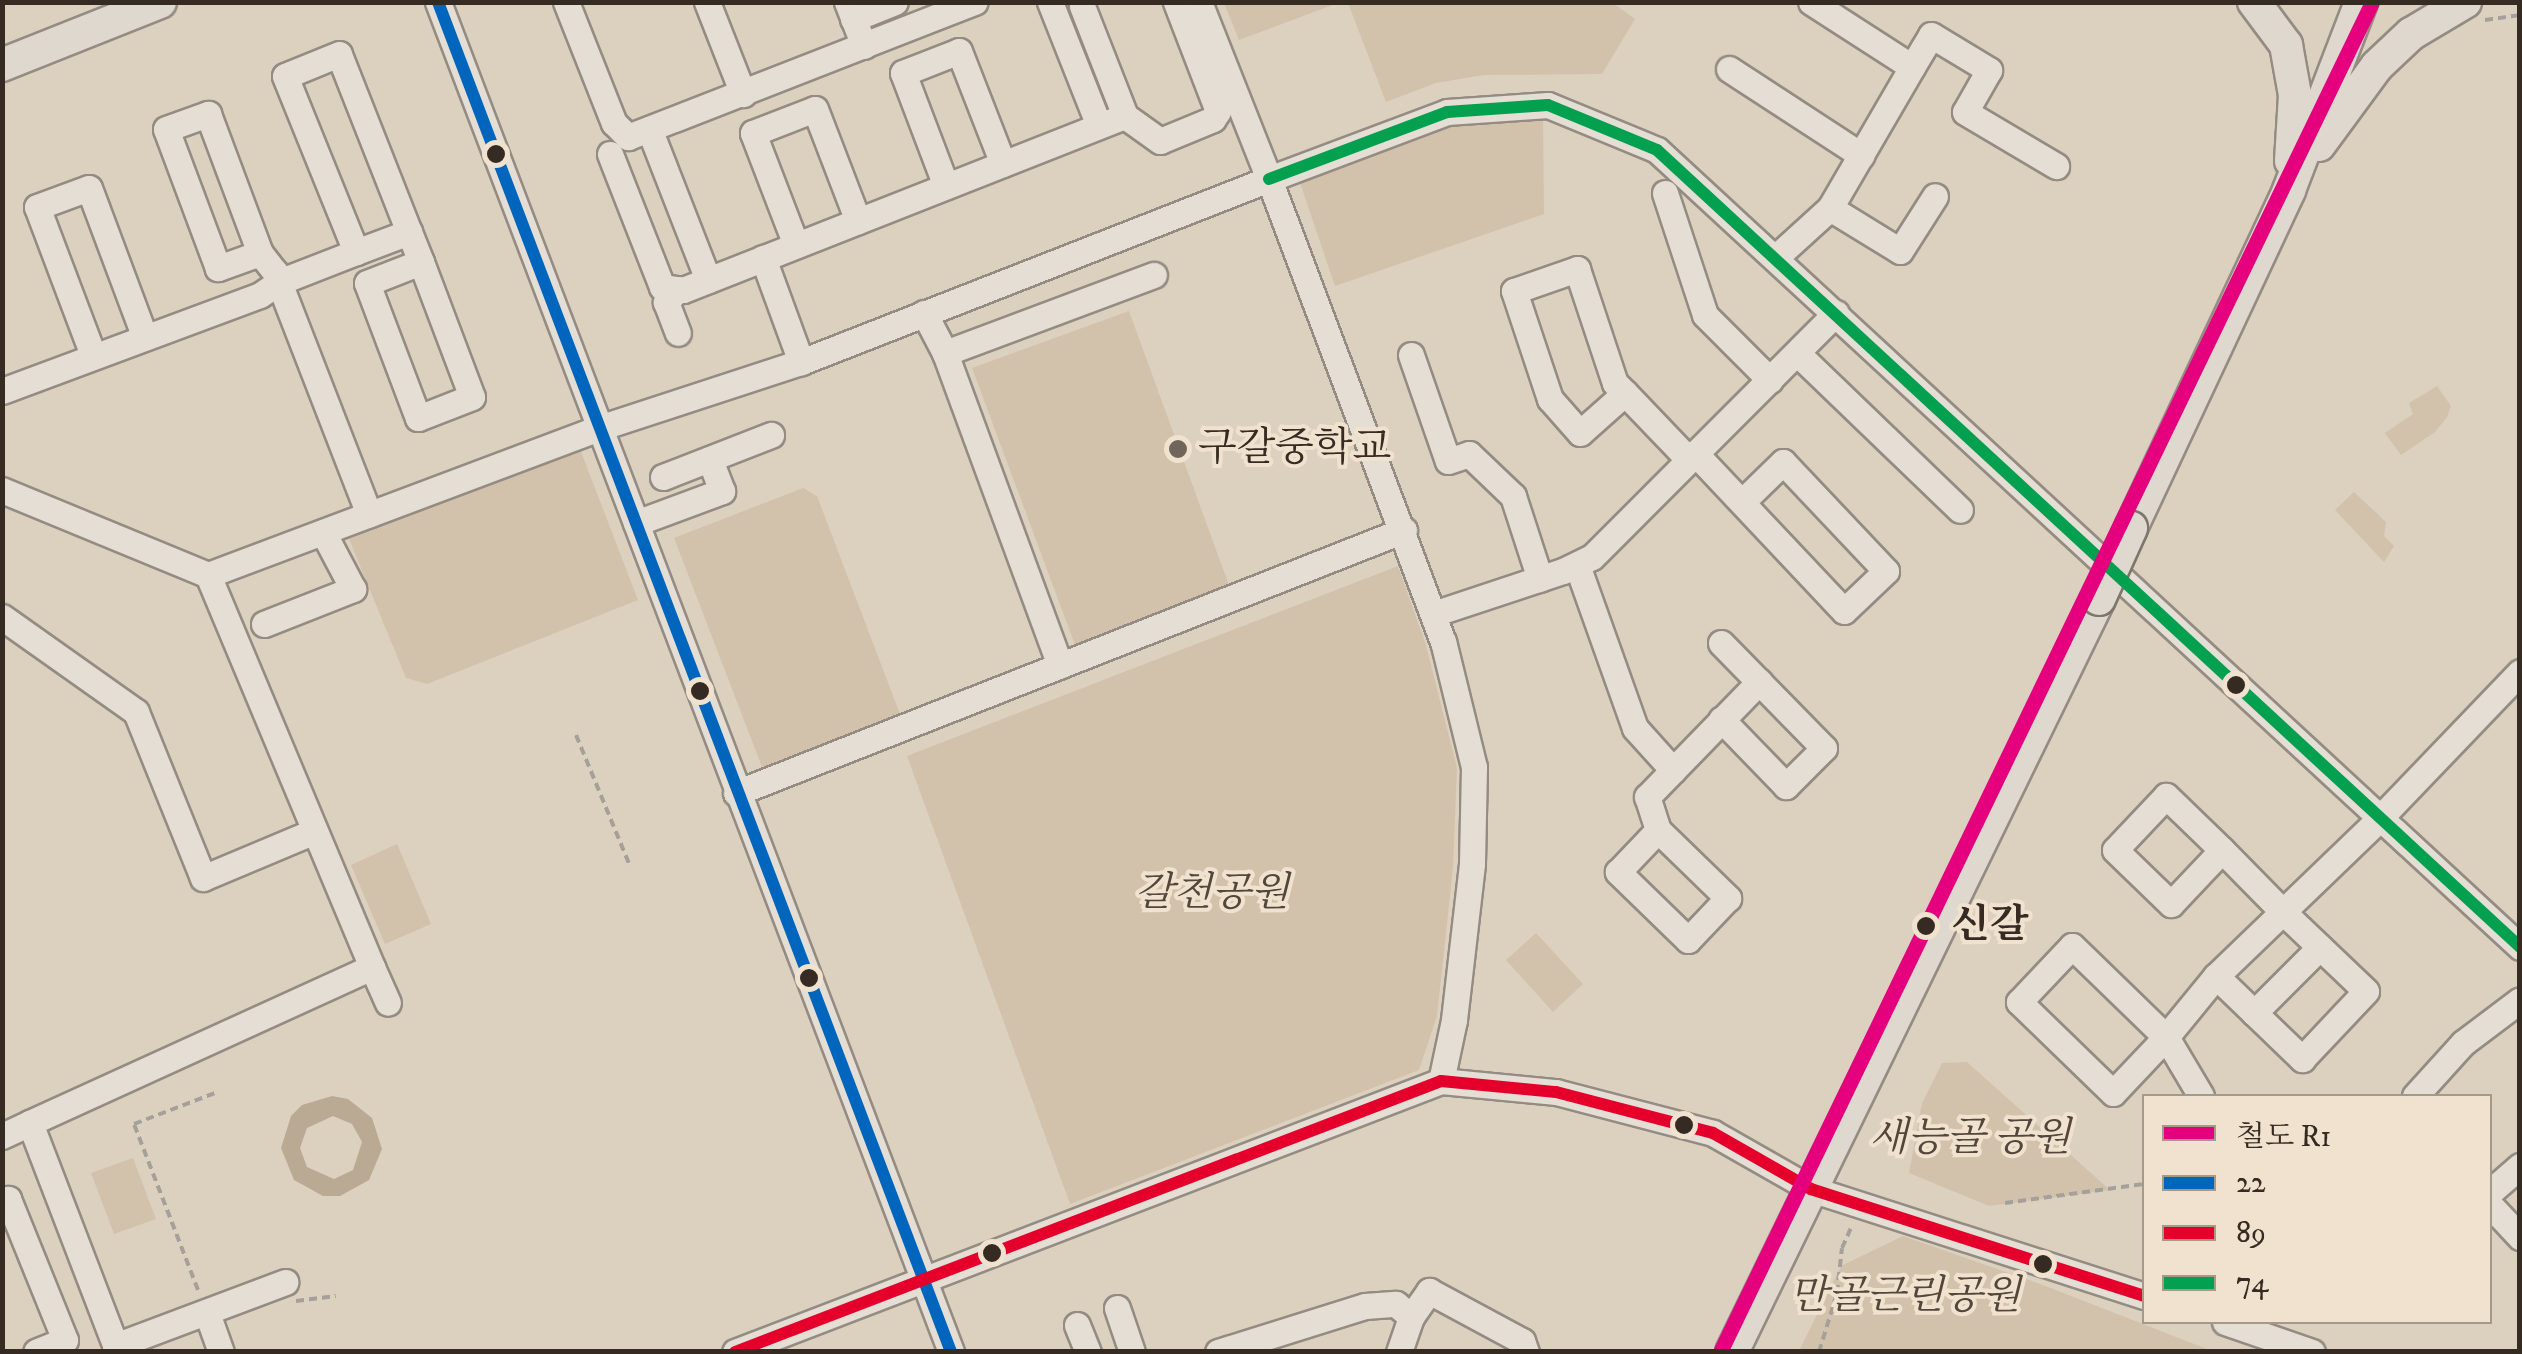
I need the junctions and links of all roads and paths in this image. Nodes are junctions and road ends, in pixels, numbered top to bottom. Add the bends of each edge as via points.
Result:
1 (105, 2) edge
2 (160, 2) edge
3 (438, 2) edge
4 (566, 2) edge
5 (707, 2) edge
6 (895, 2) edge
7 (975, 2) edge
8 (1050, 2) edge
9 (1176, 2) edge
10 (1199, 2) edge
11 (1811, 2) edge
12 (2254, 2) edge
13 (2361, 2) edge
14 (2465, 2) edge
15 (1082, 6) dead end
16 (850, 11) edge
17 (2, 44) edge
18 (864, 46) junction
19 (2, 64) edge
20 (1912, 67) junction
21 (1729, 70) dead end
22 (743, 94) junction
23 (1125, 116) junction
24 (1099, 126) junction
25 (650, 131) junction
26 (610, 154) dead end
27 (1861, 155) junction
28 (1003, 164) junction
29 (2056, 166) dead end
30 (1269, 179) junction
31 (946, 186) junction
32 (2289, 190) junction
33 (1666, 194) dead end
34 (1935, 196) dead end
35 (1830, 208) junction
36 (858, 221) junction
37 (409, 232) junction
38 (796, 245) junction
39 (356, 252) junction
40 (260, 253) junction
41 (762, 258) junction
42 (1774, 258) junction
43 (421, 262) junction
44 (1154, 275) dead end
45 (708, 280) junction
46 (279, 282) junction
47 (678, 289) junction
48 (924, 313) junction
49 (1836, 314) junction
50 (678, 333) dead end
51 (144, 335) junction
52 (1796, 353) junction
53 (945, 354) junction
54 (93, 355) junction
55 (1411, 355) dead end
56 (801, 362) junction
57 (1770, 380) junction
58 (2, 391) edge
59 (1625, 393) junction
60 (600, 428) junction
61 (772, 435) dead end
62 (1692, 456) junction
63 (710, 459) junction
64 (662, 477) dead end
65 (2, 490) edge
66 (1742, 502) junction
67 (1960, 510) dead end
68 (369, 514) junction
69 (636, 522) junction
70 (1404, 530) junction
71 (323, 532) junction
72 (1577, 565) junction
73 (208, 576) junction
74 (1540, 579) junction
75 (1433, 614) junction
76 (2, 617) edge
77 (264, 624) dead end
78 (1721, 642) dead end
79 (1060, 666) junction
80 (2520, 672) edge
81 (1759, 682) junction
82 (1722, 719) junction
83 (576, 735) dead end
84 (1673, 770) junction
85 (736, 793) junction
86 (2380, 818) junction
87 (1658, 830) dead end
88 (315, 832) junction
89 (2222, 850) dead end
90 (630, 866) dead end
91 (2282, 911) junction
92 (2320, 947) junction
93 (2520, 947) edge
94 (372, 967) junction
95 (2216, 976) junction
96 (2520, 1000) edge
97 (388, 1003) dead end
98 (2254, 1013) junction
99 (2166, 1038) junction
100 (1441, 1081) junction
101 (214, 1093) dead end
102 (2200, 1094) edge
103 (2417, 1094) edge
104 (30, 1124) junction
105 (2, 1136) edge
106 (2520, 1166) edge
107 (2142, 1184) edge
108 (1810, 1189) junction
109 (2492, 1190) edge
110 (2, 1202) edge
111 (2005, 1203) dead end
112 (1861, 1205) junction
113 (2492, 1208) edge
114 (2520, 1237) edge
115 (923, 1278) junction
116 (285, 1282) dead end
117 (2142, 1295) edge
118 (1117, 1308) dead end
119 (207, 1313) junction
120 (1411, 1316) junction
121 (2233, 1324) edge
122 (1077, 1325) dead end
123 (2302, 1339) edge
124 (67, 1346) edge
125 (116, 1349) edge
126 (1219, 1351) edge
127 (36, 1352) edge
128 (222, 1352) edge
129 (735, 1352) edge
130 (952, 1352) edge
131 (1088, 1352) edge
132 (1132, 1352) edge
133 (1399, 1352) edge
134 (1526, 1352) edge
135 (1732, 1352) edge
136 (1819, 1352) edge

1 - 17 main road
2 - 19 main road
3 - 60 street
4 - 25 street via 614,123 628,137
5 - 22 street
6 - 16 street
7 - 18 street
8 - 24 street
9 - 23 street via 1218,110 1212,119 1160,141
10 - 30 street
11 - 20 street
12 - 32 main road via 2286,45 2295,96
13 - 32 main road
14 - 32 main road via 2412,34 2378,66
15 - 23 street
16 - 18 street
18 - 22 street
20 - 27 street
20 - 29 street via 1931,35 1989,70 1965,112
21 - 27 street
22 - 25 street
23 - 24 street
24 - 28 street
25 - 45 street
26 - 47 street via 662,287
27 - 35 street
28 - 31 street
28 - 31 street via 959,51 903,73
30 - 42 street via 1447,112 1548,105 1657,150
30 - 48 street
30 - 70 street
31 - 36 street
32 - 108 main road, bridge via 2099,599
33 - 57 street via 1705,315
34 - 35 street via 1900,251
35 - 42 street
36 - 38 street
36 - 38 street via 815,109 753,133
37 - 39 street
37 - 39 street via 339,54 285,76
37 - 43 street
38 - 41 street
39 - 46 street
40 - 40 street via 208,114 166,129 218,268
40 - 46 street
41 - 45 street
41 - 56 street
42 - 49 street
43 - 43 street via 367,283 418,418 472,397
44 - 53 street
45 - 47 street
46 - 51 street via 260,296
46 - 68 street
47 - 50 street via 666,302
48 - 53 street
48 - 56 street
49 - 52 street
49 - 86 street
51 - 54 street
51 - 54 street via 89,188 37,207
52 - 57 street
52 - 67 street
53 - 79 street
54 - 58 street
55 - 74 street via 1448,460 1469,454 1512,496
56 - 60 street
57 - 62 street
59 - 59 street via 1615,382 1577,269 1514,291 1550,399 1580,433
59 - 62 street
60 - 68 street
60 - 69 street
61 - 63 street
62 - 66 street
62 - 72 street
63 - 64 street
63 - 69 street via 722,492
65 - 73 street
66 - 66 street via 1844,611 1886,571 1783,462
68 - 71 street
69 - 85 street
70 - 75 street
70 - 79 street
71 - 73 street
71 - 77 street via 354,590
72 - 74 street
72 - 84 street via 1635,728
73 - 88 street
74 - 75 street
75 - 100 street via 1474,767 1472,864
76 - 88 street via 136,712 203,878
78 - 81 street
79 - 85 street
80 - 86 street
81 - 82 street
81 - 82 street via 1824,748 1786,786
82 - 84 street
83 - 90 path
84 - 87 street via 1647,798
85 - 115 street
86 - 91 street
86 - 93 street
88 - 94 street
89 - 91 street
91 - 92 street
91 - 95 street
92 - 98 street
92 - 98 street via 2366,991 2302,1059
94 - 97 street
94 - 104 street
95 - 98 street
95 - 99 street
96 - 103 street via 2463,1044
99 - 99 street via 2072,946 2019,1002 2113,1093
99 - 102 street
100 - 108 street via 1618,1105 1713,1134
100 - 115 street
101 - 119 path via 134,1124
104 - 105 street
104 - 125 street
106 - 109 street
107 - 111 path
108 - 112 street
108 - 135 main road
110 - 124 street via 8,1199
112 - 117 street
112 - 136 path via 1842,1248
113 - 114 street
115 - 129 street
115 - 130 street
116 - 119 street
118 - 132 street
119 - 125 street
119 - 128 street
120 - 126 street via 1396,1304 1365,1306
120 - 133 street
120 - 134 street via 1429,1291 1522,1341
121 - 123 street
122 - 131 street
124 - 127 street

